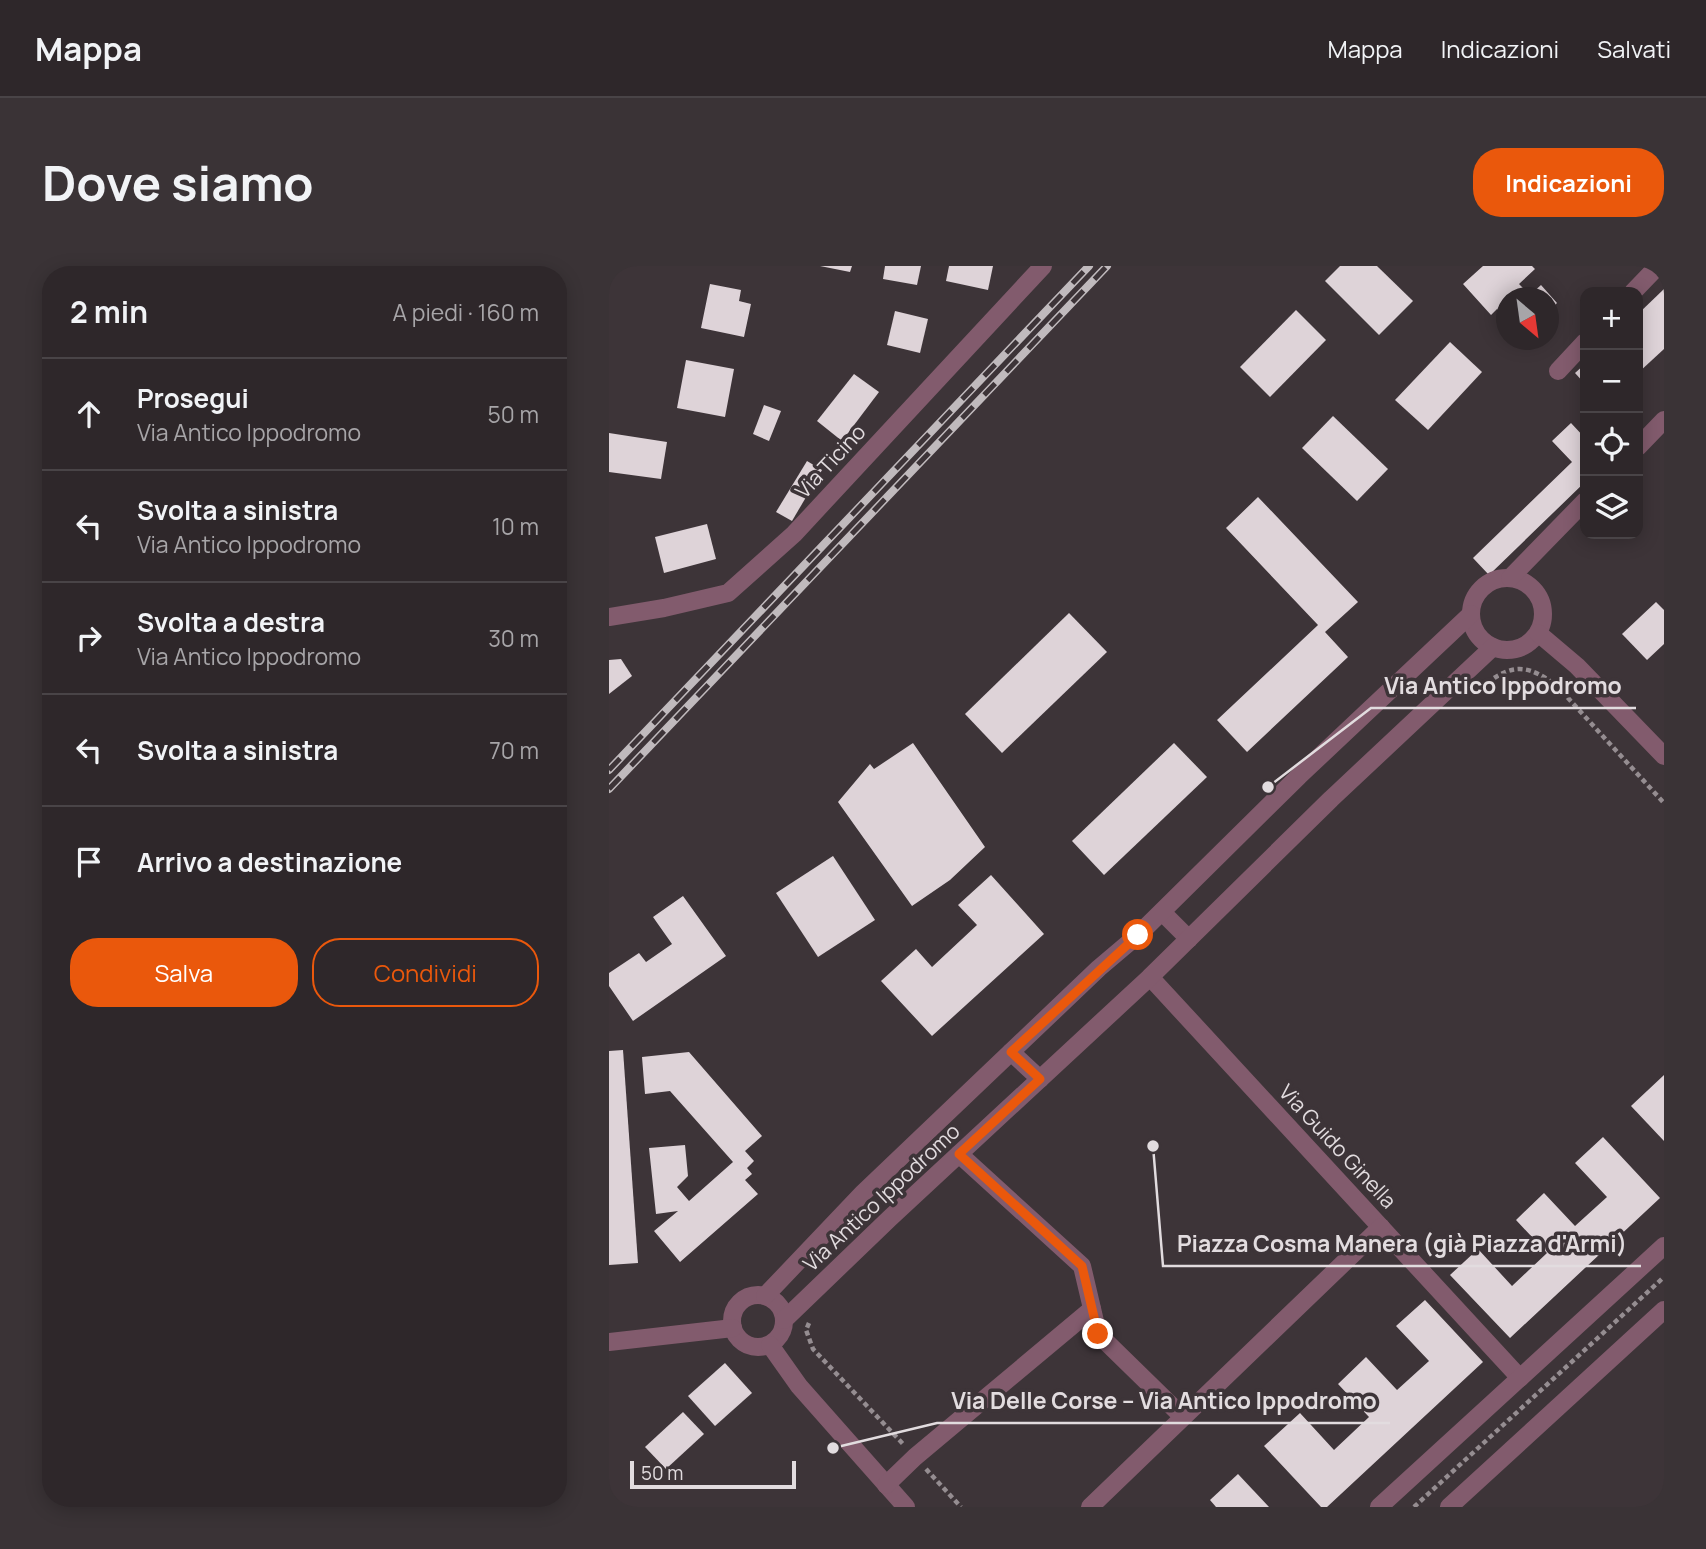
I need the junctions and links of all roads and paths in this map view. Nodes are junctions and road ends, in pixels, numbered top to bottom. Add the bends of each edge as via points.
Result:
1 (1043, 266) edge
2 (1658, 266) edge
3 (1638, 287) edge
4 (1580, 347) edge
5 (1558, 371) dead end
6 (1664, 420) edge
7 (1643, 442) edge
8 (1580, 506) edge
9 (1510, 578) junction
10 (1471, 614) junction
11 (609, 617) edge
12 (1538, 633) junction
13 (1493, 648) junction
14 (1664, 756) edge
15 (1162, 912) junction
16 (1189, 939) junction
17 (1150, 977) junction
18 (1011, 1052) junction
19 (1040, 1079) junction
20 (959, 1154) junction
21 (1381, 1227) junction
22 (1664, 1246) edge
23 (1664, 1277) edge
24 (765, 1296) junction
25 (1092, 1308) junction
26 (1662, 1317) edge
27 (784, 1320) junction
28 (733, 1328) junction
29 (609, 1342) edge
30 (770, 1345) junction
31 (1520, 1378) junction
32 (1183, 1418) junction
33 (867, 1464) junction
34 (886, 1485) junction
35 (1455, 1505) edge
36 (891, 1507) edge
37 (906, 1507) edge
38 (1090, 1507) edge
39 (1379, 1507) edge
40 (1414, 1507) edge

1 - 11 street, Via Ticino via 794,534 727,593
2 - 3 street
4 - 5 street
6 - 7 street
8 - 9 street
9 - 10 street via 1487,583 1472,602
9 - 12 street via 1529,585 1542,603
10 - 13 street via 1477,634
10 - 15 street, Via Antico Ippodromo
12 - 13 street via 1523,647
12 - 14 street via 1577,666
13 - 16 street, Via Antico Ippodromo
15 - 16 street
15 - 18 street, Via Antico Ippodromo
16 - 17 street, Via Antico Ippodromo
17 - 19 street, Via Antico Ippodromo
17 - 21 street, Via Guido Ginella
18 - 19 street
18 - 24 street, Via Antico Ippodromo via 863,1192
19 - 20 street, Via Antico Ippodromo
20 - 25 street via 1082,1266
20 - 27 street, Via Antico Ippodromo
21 - 31 street, Via Guido Ginella
21 - 32 street
22 - 31 street
23 - 40 path
24 - 27 street via 779,1305
24 - 28 street via 740,1303
25 - 32 street via 1098,1334
25 - 34 street
26 - 35 street
27 - 30 street via 781,1335
28 - 29 street
28 - 30 street via 747,1345
30 - 33 street
31 - 39 street
32 - 38 street
33 - 34 street
33 - 36 street
34 - 37 street

